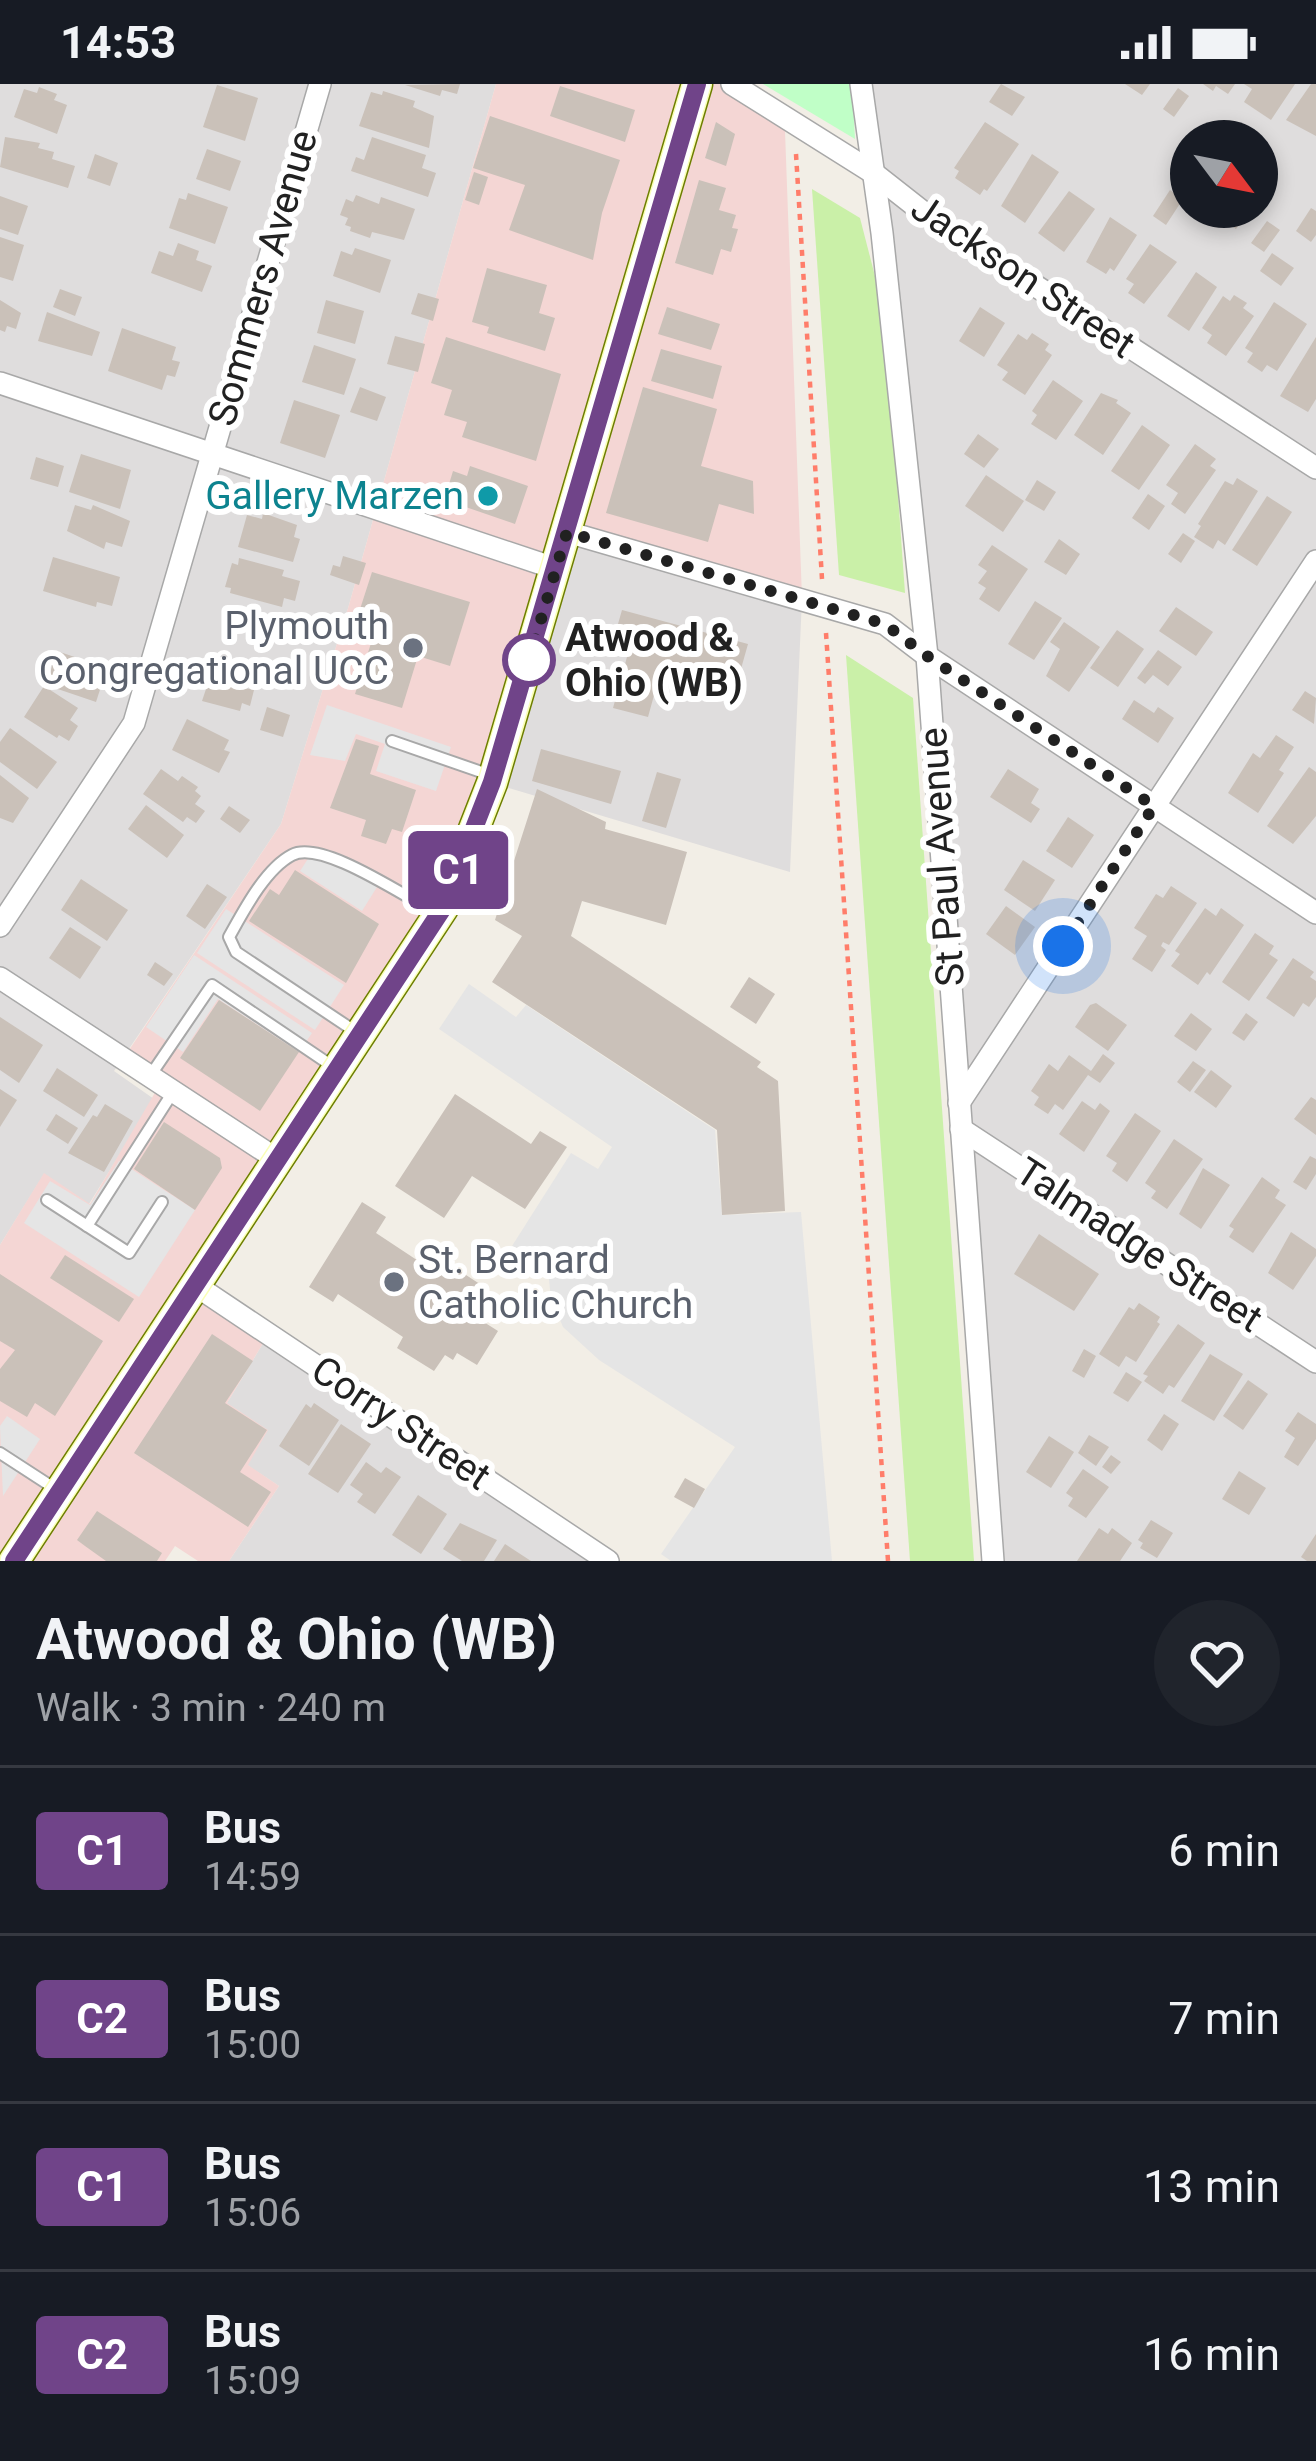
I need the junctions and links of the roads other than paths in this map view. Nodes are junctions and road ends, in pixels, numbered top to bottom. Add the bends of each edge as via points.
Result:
1 (320, 84) edge
2 (697, 84) edge
3 (732, 84) edge
4 (861, 84) edge
5 (872, 172) junction
6 (0, 383) edge
7 (211, 454) junction
8 (1316, 468) edge
9 (567, 532) junction
10 (1316, 561) edge
11 (557, 569) junction
12 (927, 656) junction
13 (392, 741) dead end
14 (494, 776) junction
15 (1154, 806) junction
16 (440, 914) junction
17 (1316, 914) edge
18 (0, 926) edge
19 (0, 978) edge
20 (362, 1035) junction
21 (338, 1070) junction
22 (150, 1076) junction
23 (173, 1092) junction
24 (959, 1103) junction
25 (962, 1129) junction
26 (278, 1160) junction
27 (46, 1200) dead end
28 (162, 1202) dead end
29 (87, 1226) junction
30 (194, 1285) junction
31 (1316, 1362) edge
32 (0, 1453) edge
33 (60, 1492) junction
34 (14, 1561) edge
35 (608, 1561) edge
36 (992, 1561) edge

1 - 7 street, Sommers Avenue
2 - 9 street
3 - 5 street, Jackson Street
4 - 5 street, St Paul Avenue
5 - 8 street, Jackson Street
5 - 12 street, St Paul Avenue
6 - 7 street
7 - 11 street
7 - 18 street, Sommers Avenue via 134,723
9 - 11 street
9 - 12 street via 885,624
10 - 15 street
11 - 14 street
12 - 15 street
12 - 24 street, St Paul Avenue
13 - 14 lane
14 - 16 street
15 - 17 street
15 - 24 street
16 - 20 street
16 - 20 lane via 308,850 274,871 239,919 232,946
19 - 22 street
20 - 21 street
21 - 22 lane via 212,985
21 - 26 street
22 - 23 street
23 - 26 street
23 - 29 lane
24 - 25 street, St Paul Avenue
25 - 31 street, Talmadge Street
25 - 36 street, St Paul Avenue
26 - 30 street
27 - 29 lane
28 - 29 lane via 129,1253
30 - 33 street
30 - 35 street, Corry Street
32 - 33 lane
33 - 34 street

